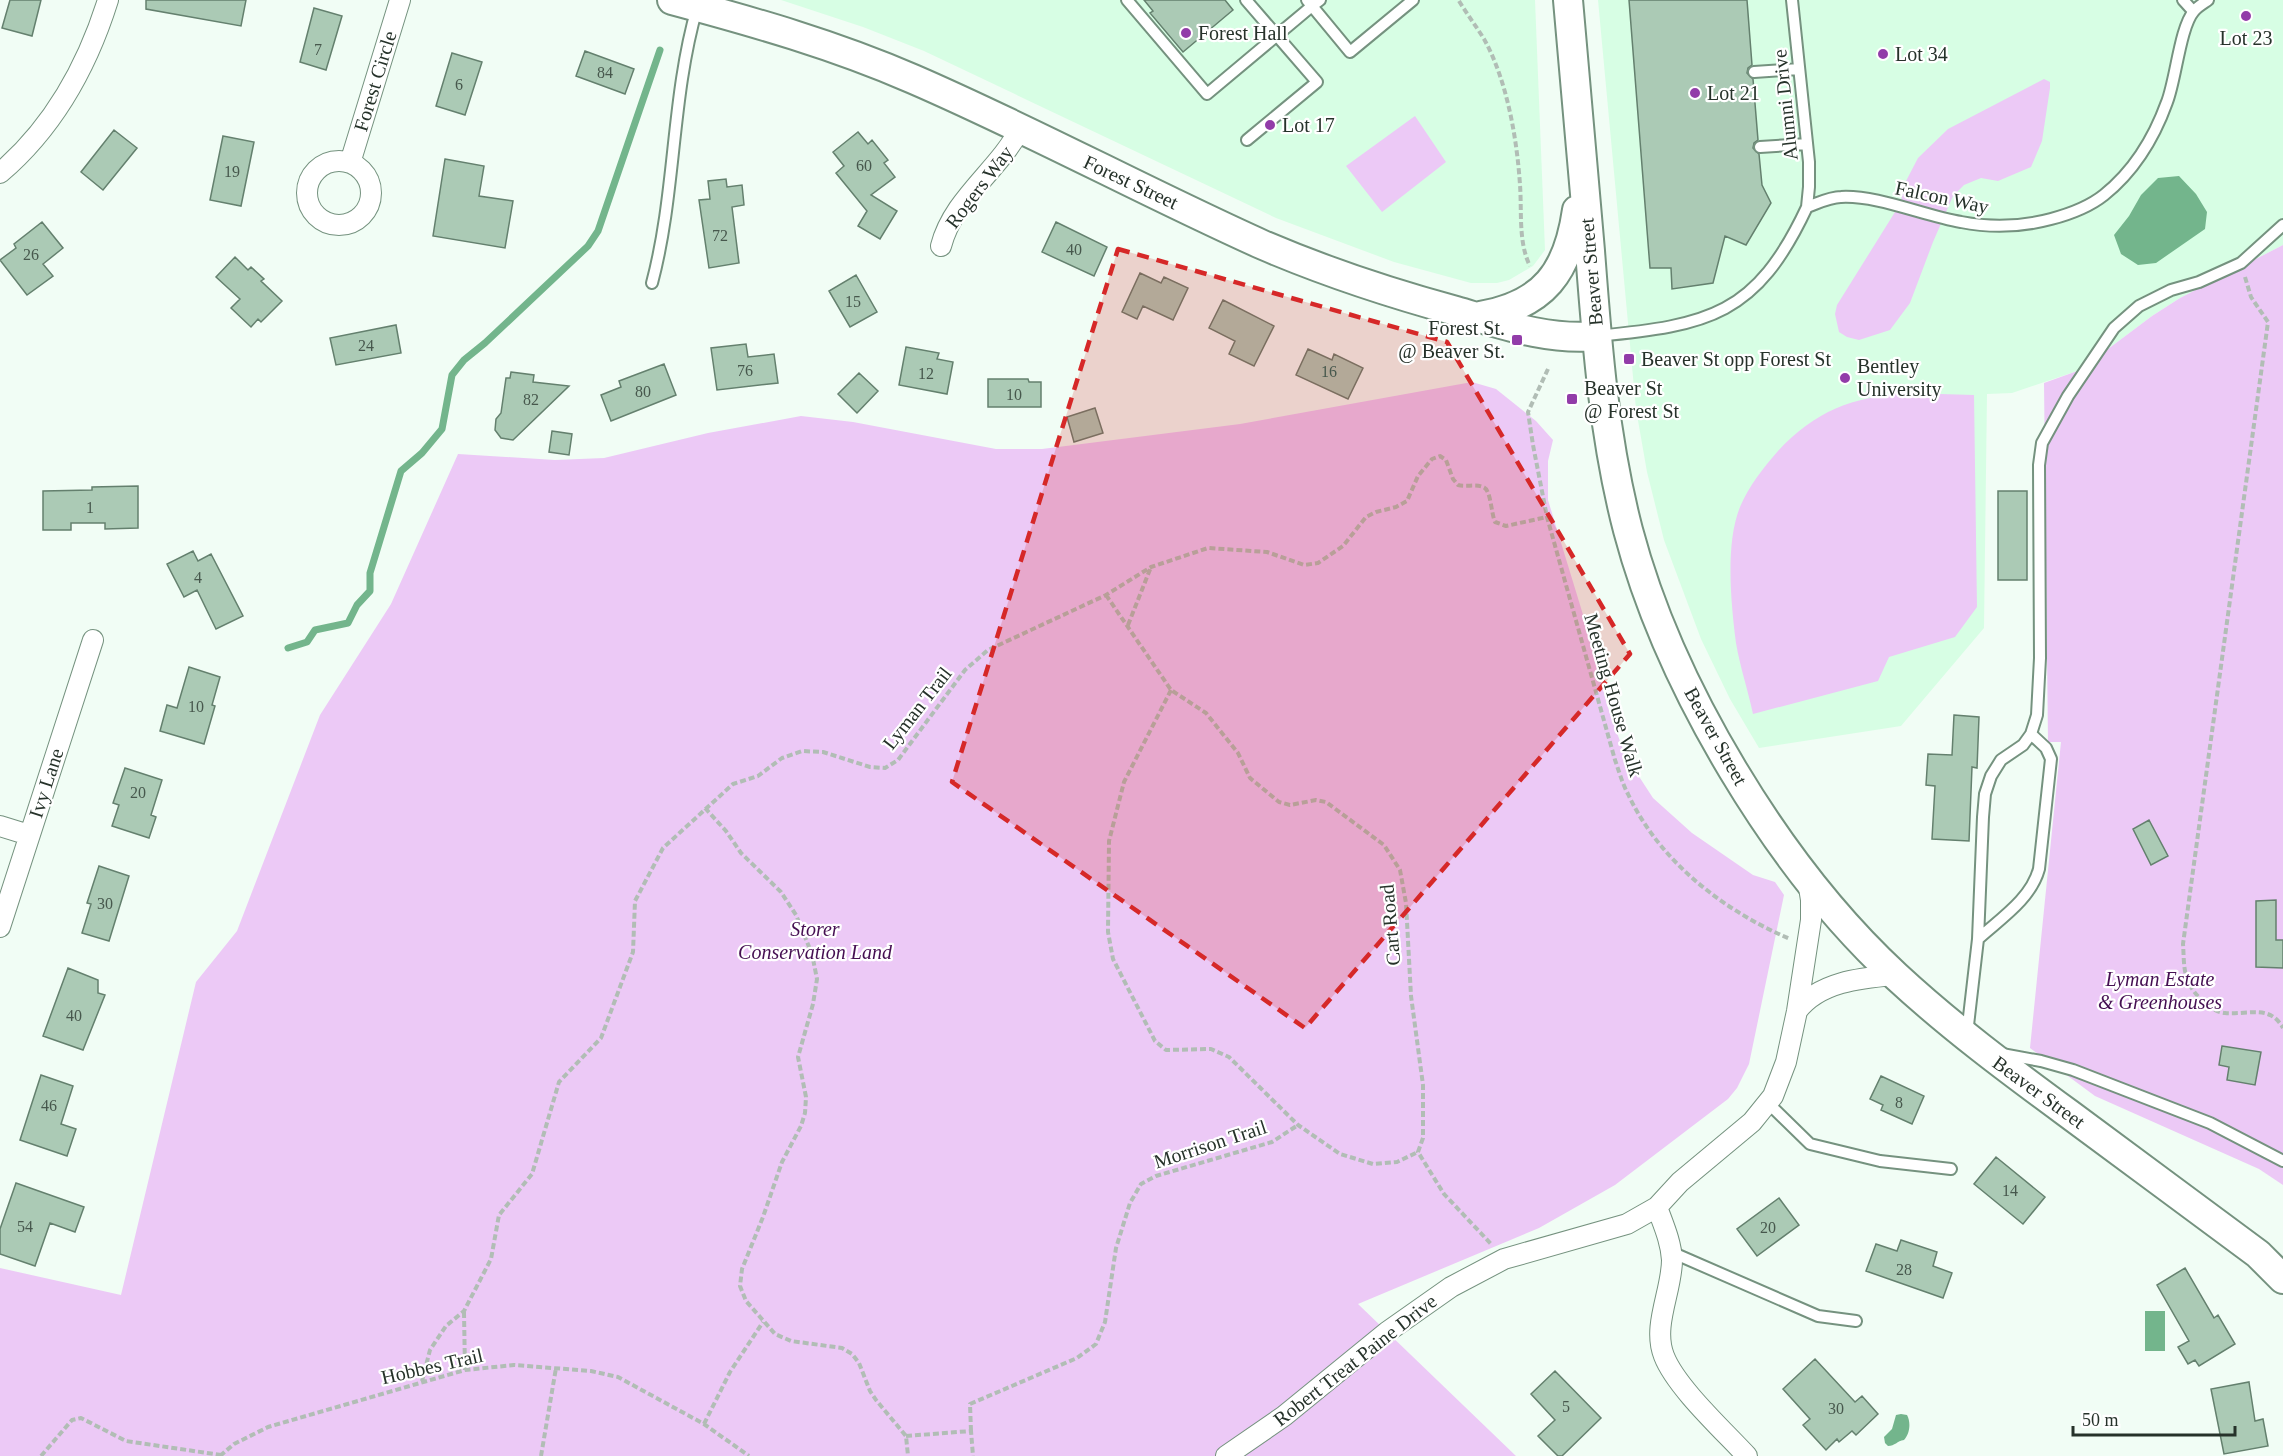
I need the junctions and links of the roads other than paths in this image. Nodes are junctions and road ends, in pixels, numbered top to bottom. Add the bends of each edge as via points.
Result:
1 (108, 0) edge
2 (400, 0) edge
3 (1127, 0) edge
4 (1246, 0) edge
5 (1413, 0) edge
6 (1568, 0) edge
7 (1792, 0) edge
8 (2183, 0) edge
9 (2208, 0) edge
10 (1313, 2) edge
11 (685, 3) edge
12 (2193, 11) junction
13 (1278, 35) junction
14 (1799, 69) junction
15 (1754, 72) dead end
16 (1020, 129) junction
17 (1581, 139) junction
18 (1247, 140) dead end
19 (1807, 144) junction
20 (1760, 147) dead end
21 (350, 162) dead end
22 (0, 173) edge
23 (1807, 207) junction
24 (2283, 225) edge
25 (941, 246) dead end
26 (652, 283) dead end
27 (1476, 317) junction
28 (1597, 336) junction
29 (93, 640) dead end
30 (2031, 734) junction
31 (0, 826) edge
32 (29, 836) junction
33 (1807, 879) junction
34 (0, 927) edge
35 (1978, 939) junction
36 (1894, 975) junction
37 (1797, 1011) junction
38 (1976, 1045) junction
39 (1768, 1103) junction
40 (2283, 1161) edge
41 (1951, 1169) dead end
42 (1657, 1207) junction
43 (1671, 1252) junction
44 (2271, 1261) edge
45 (2283, 1279) edge
46 (1856, 1321) dead end
47 (1226, 1456) edge
48 (1747, 1456) edge

1 - 22 street via 88,57 61,105 26,149
2 - 21 street, Forest Circle
3 - 13 lane via 1207,94
4 - 13 lane
5 - 10 lane via 1350,52
6 - 17 main road, Beaver Street
7 - 14 lane, Alumni Drive
8 - 12 lane
9 - 12 lane
10 - 13 lane
11 - 16 main road, Forest Street via 853,55
11 - 26 lane via 685,54 664,224
12 - 23 lane, Falcon Way via 2167,102 2148,143 2128,174 2073,213 2000,227 1961,222 1862,198 1840,196
13 - 18 lane via 1317,82
14 - 15 lane
14 - 19 lane, Alumni Drive
16 - 25 street, Rogers Way via 1009,149 957,210
16 - 27 main road, Forest Street via 1281,252 1363,283
17 - 27 main road via 1575,227 1560,268 1549,285 1522,304
17 - 28 main road, Beaver Street
19 - 20 lane
19 - 23 lane, Alumni Drive
23 - 28 lane via 1775,264 1736,303 1684,325
24 - 30 lane via 2241,263 2139,306 2114,328 2042,443 2038,465 2040,658 2037,715
27 - 28 main road, Forest Street via 1555,336
28 - 33 main road, Beaver Street via 1616,478 1649,594 1677,662 1718,743
29 - 32 street, Ivy Lane
30 - 35 lane via 2024,745 2001,760 1985,794
30 - 35 lane via 2051,759 2039,869 2028,893
31 - 32 street
32 - 34 street, Ivy Lane
33 - 36 main road, Beaver Street
33 - 37 street, Robert Treat Paine Drive via 1811,920
35 - 38 lane
36 - 37 street via 1827,988 1809,997
36 - 38 main road, Beaver Street
37 - 39 street, Robert Treat Paine Drive via 1786,1062
38 - 40 lane via 2073,1070 2210,1123
38 - 44 main road, Beaver Street
39 - 41 lane via 1810,1144 1880,1161
39 - 42 street, Robert Treat Paine Drive
42 - 43 street
42 - 47 street, Robert Treat Paine Drive via 1627,1224 1504,1259 1451,1287
43 - 46 lane via 1818,1316
43 - 48 street via 1662,1323 1664,1356 1677,1379
44 - 45 main road, Beaver Street

